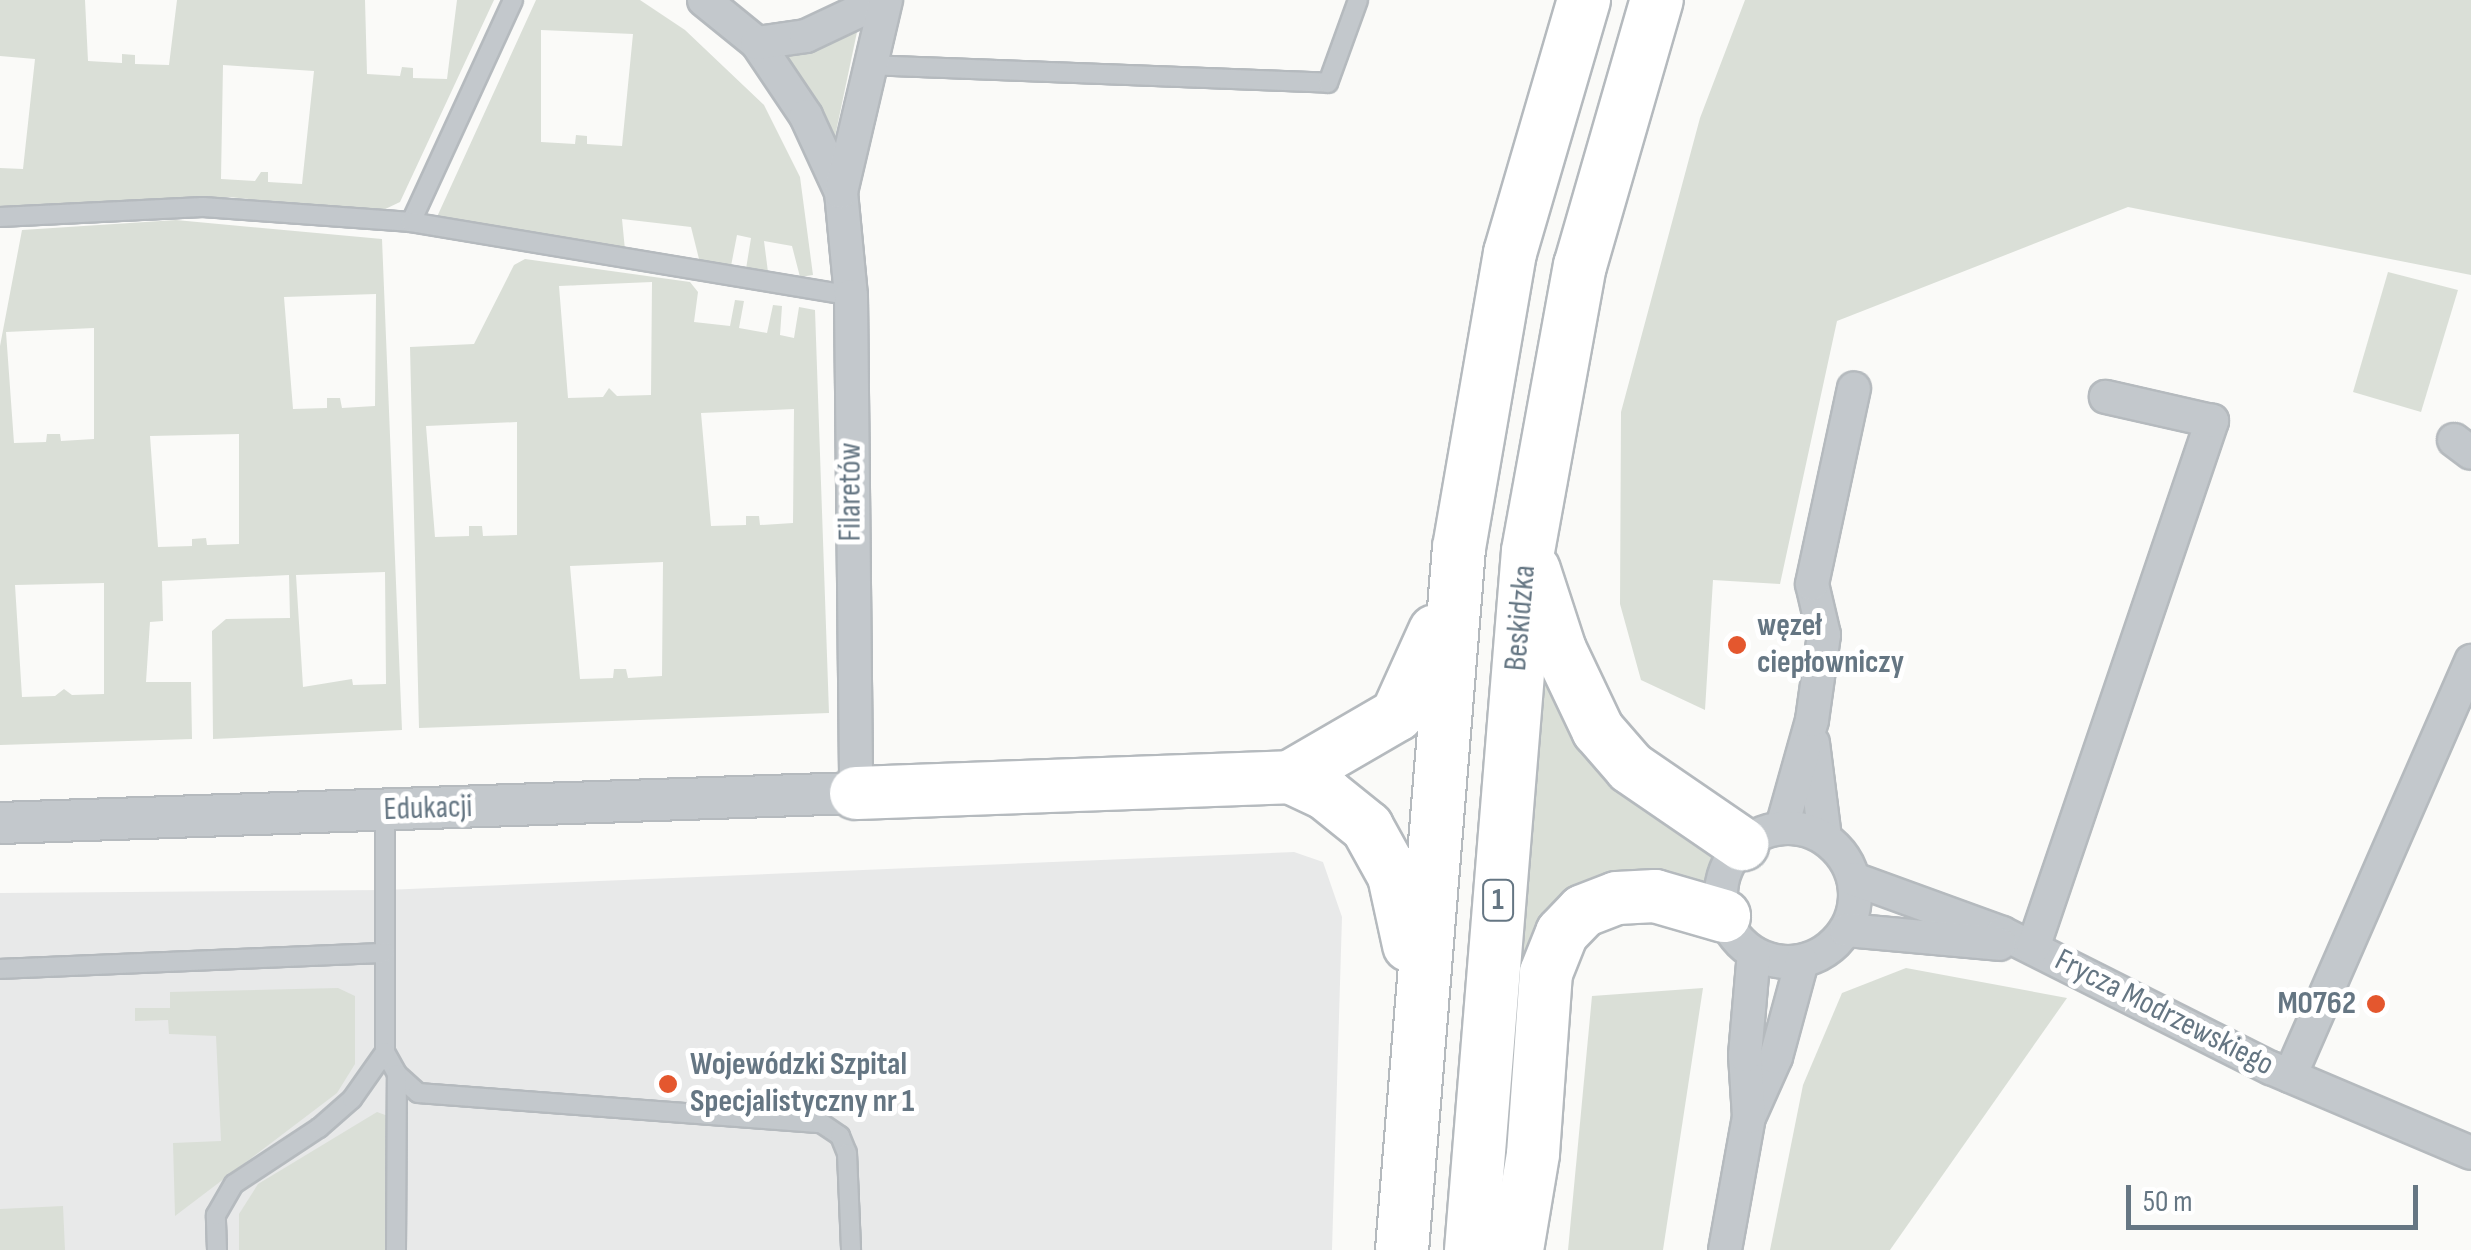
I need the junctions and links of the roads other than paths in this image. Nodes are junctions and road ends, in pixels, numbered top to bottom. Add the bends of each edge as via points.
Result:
1 (513, 0) edge
2 (704, 0) edge
3 (884, 0) edge
4 (1358, 0) edge
5 (1584, 0) edge
6 (1657, 0) edge
7 (757, 43) junction
8 (869, 64) junction
9 (841, 192) junction
10 (0, 216) edge
11 (411, 222) junction
12 (850, 296) junction
13 (1854, 388) dead end
14 (2106, 398) dead end
15 (1459, 548) junction
16 (1528, 551) junction
17 (2471, 661) edge
18 (1812, 720) junction
19 (1290, 777) junction
20 (856, 793) junction
21 (386, 811) junction
22 (0, 823) edge
23 (1762, 836) junction
24 (1824, 838) junction
25 (1854, 880) junction
26 (1846, 930) junction
27 (1739, 935) junction
28 (2033, 948) junction
29 (386, 953) junction
30 (1802, 961) junction
31 (0, 969) edge
32 (1422, 1008) junction
33 (386, 1052) junction
34 (397, 1074) junction
35 (2290, 1076) junction
36 (1749, 1117) junction
37 (2471, 1153) edge
38 (217, 1250) edge
39 (396, 1250) edge
40 (851, 1250) edge
41 (1402, 1250) edge
42 (1471, 1250) edge
43 (1518, 1250) edge
44 (1725, 1250) edge

1 - 11 lane
2 - 7 street, Filaretów
3 - 7 street, Filaretów via 806,36
3 - 8 street, Filaretów
4 - 8 lane via 1328,84
5 - 15 main road via 1510,253
6 - 16 main road, Beskidzka / 1 via 1580,266
7 - 9 street, Filaretów via 806,116
8 - 9 street, Filaretów
9 - 12 street, Filaretów
10 - 11 lane via 203,207
11 - 12 lane
12 - 20 street, Filaretów
13 - 18 street via 1812,584 1824,635
14 - 28 street via 2212,422
15 - 19 main road via 1430,652 1398,714
15 - 32 main road
16 - 23 main road via 1560,650 1598,730 1630,768
16 - 42 main road, Beskidzka / 1
17 - 35 street
18 - 23 street
18 - 24 street
19 - 20 main road
19 - 32 main road via 1326,794 1366,828 1385,860
20 - 21 street, Edukacji
21 - 22 street, Edukacji
21 - 29 lane
23 - 24 street
23 - 27 street via 1722,878
24 - 25 street
25 - 26 street
25 - 28 street, Frycza Modrzewskiego
26 - 28 street
26 - 30 street
27 - 30 street
27 - 36 street
27 - 43 main road via 1655,896 1617,898 1582,910 1562,933 1546,973
28 - 35 street, Frycza Modrzewskiego
29 - 31 lane
29 - 33 lane
30 - 36 street via 1776,1057
32 - 41 main road
33 - 34 lane
33 - 38 lane via 330,1118 234,1184 216,1215
34 - 39 lane
34 - 40 lane via 418,1094 821,1123 840,1136 847,1153
35 - 37 street, Frycza Modrzewskiego
36 - 44 street

